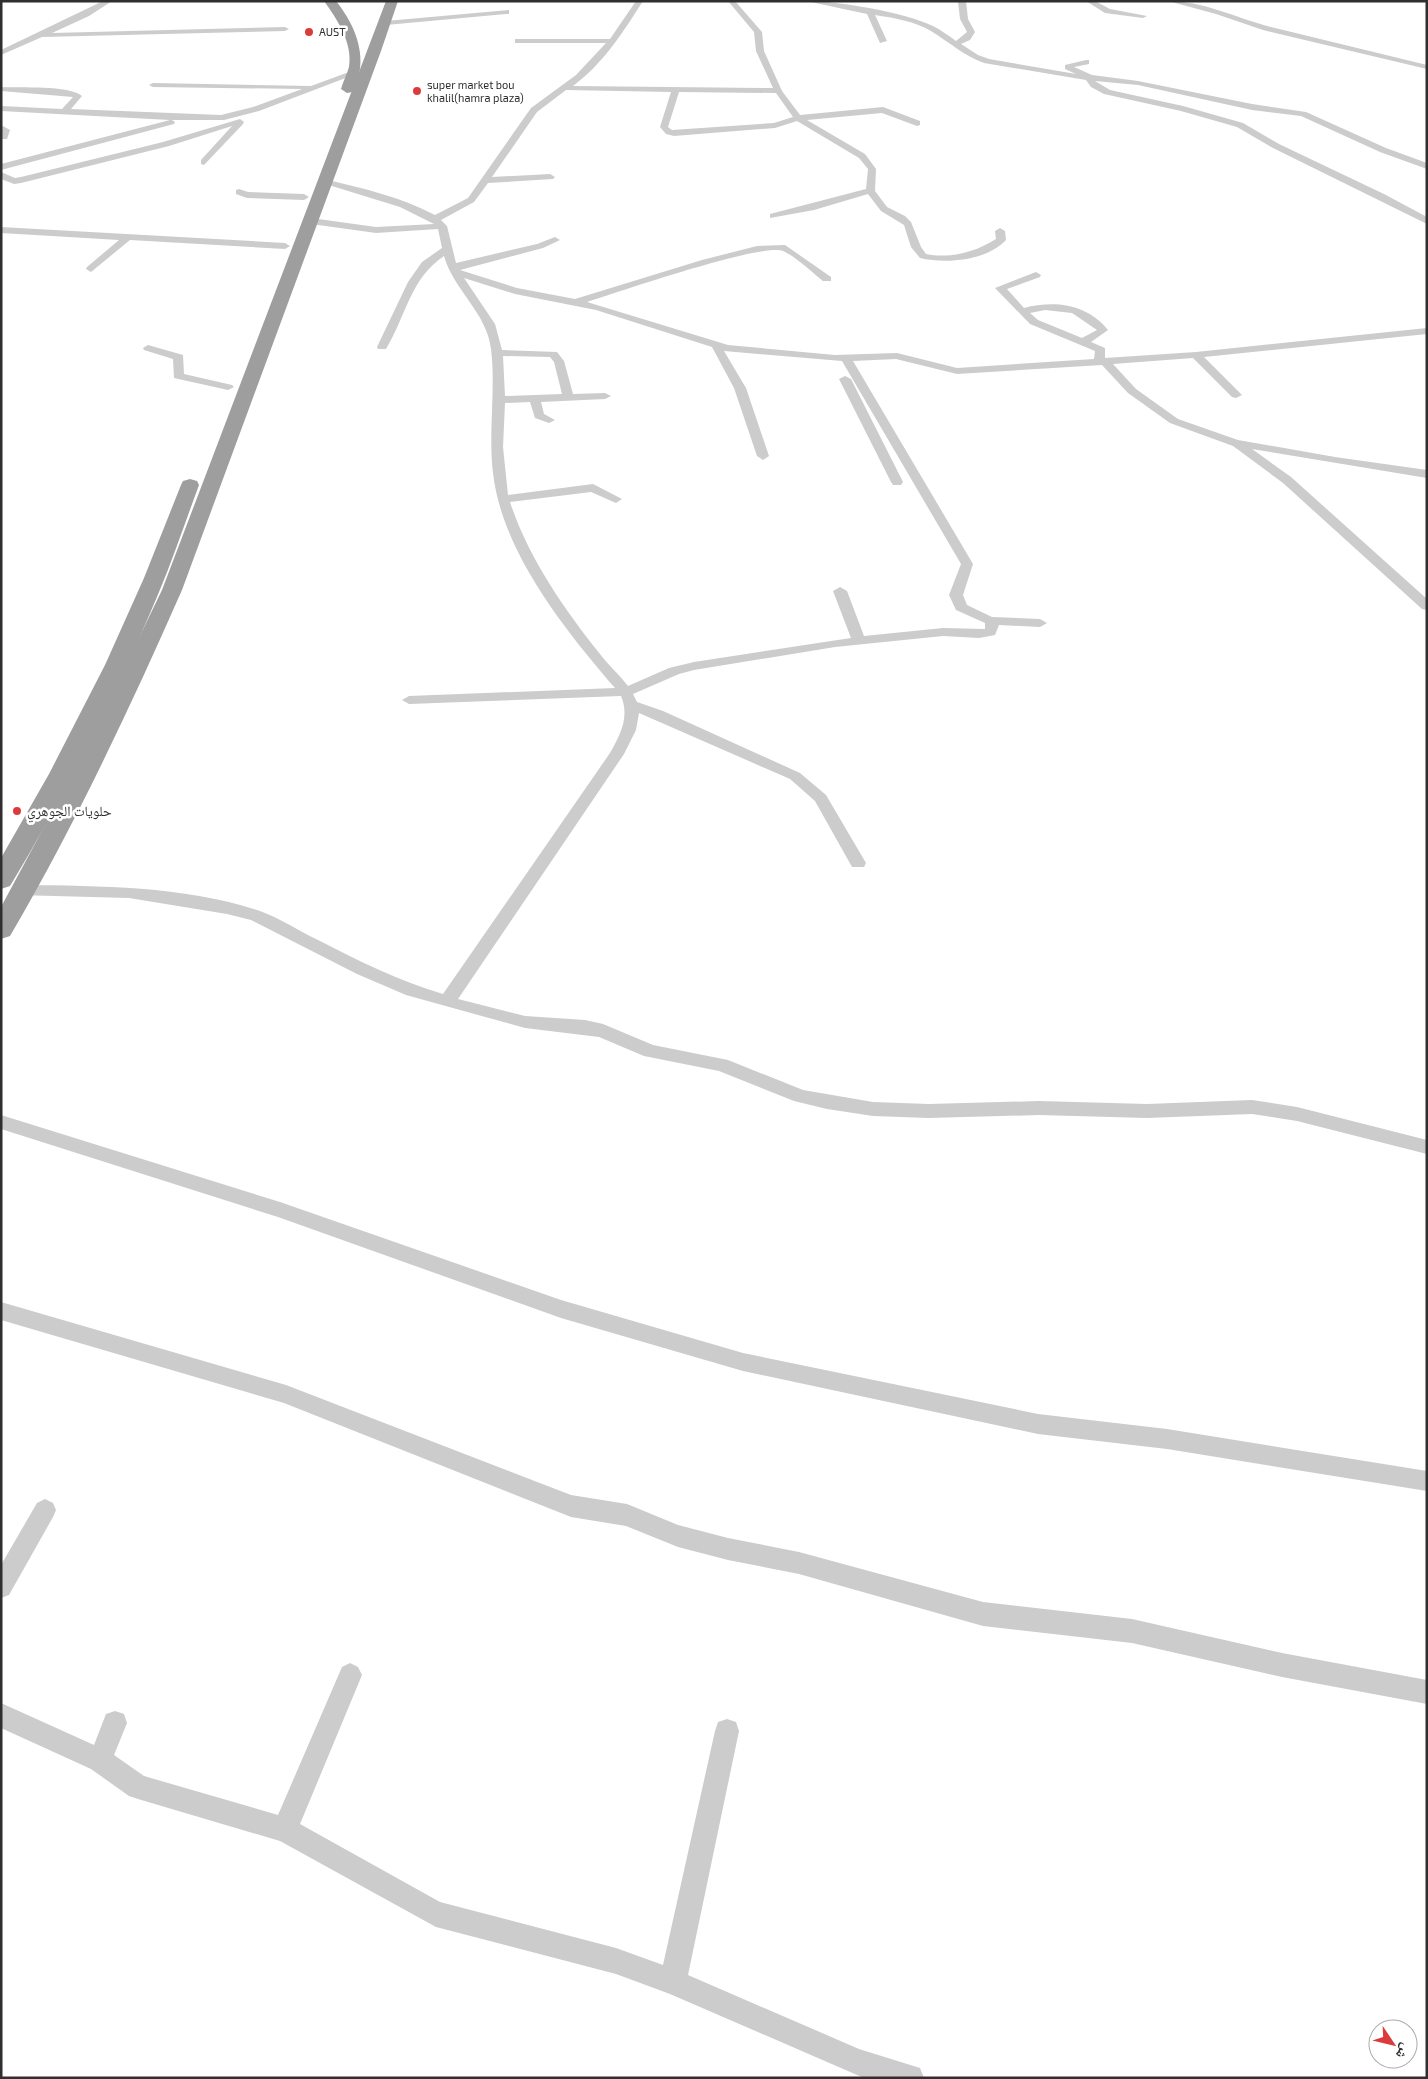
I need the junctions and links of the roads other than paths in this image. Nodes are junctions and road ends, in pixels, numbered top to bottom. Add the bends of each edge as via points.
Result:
1 (109, 1) edge
2 (640, 1) edge
3 (731, 1) edge
4 (809, 1) edge
5 (962, 1) edge
6 (1089, 1) edge
7 (1171, 1) edge
8 (378, 2) edge
9 (338, 3) edge
10 (506, 12) dead end
11 (870, 12) junction
12 (1143, 16) dead end
13 (375, 22) edge
14 (285, 30) dead end
15 (44, 35) junction
16 (518, 41) dead end
17 (882, 41) dead end
18 (614, 42) junction
19 (957, 43) junction
20 (1, 53) edge
21 (1086, 62) dead end
22 (1427, 67) edge
23 (352, 74) junction
24 (1088, 76) junction
25 (153, 85) dead end
26 (320, 87) junction
27 (563, 88) junction
28 (1, 89) edge
29 (778, 91) junction
30 (675, 92) junction
31 (1, 108) edge
32 (256, 109) junction
33 (64, 112) junction
34 (186, 118) junction
35 (798, 118) junction
36 (242, 120) junction
37 (917, 123) dead end
38 (1, 127) edge
39 (4, 136) dead end
40 (204, 162) dead end
41 (1427, 166) edge
42 (1, 167) edge
43 (1, 175) edge
44 (550, 177) dead end
45 (485, 180) junction
46 (324, 182) junction
47 (239, 192) dead end
48 (870, 192) junction
49 (304, 196) junction
50 (773, 216) dead end
51 (311, 221) junction
52 (1427, 221) edge
53 (439, 223) junction
54 (1, 230) edge
55 (1000, 231) dead end
56 (129, 236) junction
57 (555, 240) dead end
58 (285, 246) junction
59 (446, 250) junction
60 (91, 269) dead end
61 (454, 269) junction
62 (1036, 274) dead end
63 (828, 279) dead end
64 (576, 302) junction
65 (1022, 312) junction
66 (1427, 331) edge
67 (1082, 342) junction
68 (716, 345) junction
69 (148, 348) dead end
70 (382, 348) dead end
71 (496, 353) junction
72 (1196, 355) junction
73 (840, 358) junction
74 (1102, 362) junction
75 (231, 380) joint
76 (1236, 395) dead end
77 (568, 396) junction
78 (605, 396) dead end
79 (535, 398) junction
80 (500, 400) junction
81 (549, 420) dead end
82 (1235, 443) junction
83 (763, 456) dead end
84 (196, 470) dead end
85 (1427, 474) edge
86 (897, 482) dead end
87 (504, 499) junction
88 (616, 499) dead end
89 (840, 591) dead end
90 (1427, 606) edge
91 (990, 620) junction
92 (1040, 623) dead end
93 (860, 641) junction
94 (628, 699) junction
95 (409, 700) dead end
96 (858, 863) dead end
97 (1, 880) edge
98 (23, 891) junction
99 (1, 930) edge
100 (447, 1002) junction
101 (1, 1122) edge
102 (1427, 1147) edge
103 (1, 1311) edge
104 (1427, 1482) edge
105 (45, 1510) dead end
106 (1, 1587) edge
107 (350, 1675) dead end
108 (1427, 1692) edge
109 (1, 1715) edge
110 (115, 1723) dead end
111 (727, 1731) dead end
112 (100, 1760) junction
113 (285, 1830) junction
114 (673, 1982) junction
115 (910, 2078) edge

1 - 15 street
2 - 18 street
3 - 29 street via 758,32 760,51
4 - 11 street
5 - 19 street via 964,19 971,32
6 - 12 street via 1108,11
7 - 22 street via 1280,32
8 - 13 highway
9 - 13 highway
10 - 13 street
11 - 17 street
11 - 19 street via 910,19
13 - 23 highway
13 - 46 highway
14 - 15 street
15 - 20 street
16 - 18 street
18 - 27 street
19 - 24 street via 975,57 987,61 1057,74
21 - 24 street via 1068,68
23 - 26 street
23 - 49 highway
24 - 41 street via 1303,114
24 - 52 street via 1094,85 1107,92 1240,125
25 - 26 street
26 - 32 street
27 - 30 street
27 - 45 street via 534,110
28 - 33 street via 78,96
29 - 30 street
29 - 35 street
30 - 35 street via 664,128 668,132 737,130
31 - 33 street
32 - 34 street via 221,118
32 - 36 street
33 - 34 street
34 - 42 street
35 - 37 street via 883,110
35 - 48 street via 869,162 872,169
36 - 40 street
36 - 43 street via 166,144 21,180 14,181
38 - 39 street via 6,130
44 - 45 street
45 - 53 street via 471,200
46 - 51 highway
46 - 53 street via 370,193
47 - 49 street via 247,195
48 - 50 street
48 - 55 street via 884,209 908,224 916,247 923,256 959,256 981,250 1001,240
49 - 58 highway
51 - 53 street via 376,230
51 - 98 highway via 172,590 81,783
53 - 59 street
54 - 56 street
56 - 58 street
56 - 60 street
57 - 61 street
58 - 75 highway
59 - 61 street
59 - 70 street via 425,264
61 - 64 street via 515,291
61 - 71 street via 491,326
62 - 65 street via 1000,288
63 - 64 street via 785,248 757,248
64 - 68 street
65 - 67 street via 1034,322
65 - 67 street via 1061,305 1083,314 1103,330
66 - 72 street
67 - 74 street via 1101,350
68 - 73 street via 751,352
68 - 83 street via 740,388
69 - 75 street via 179,357 178,376
71 - 77 street via 553,354 559,361
71 - 80 street
72 - 74 street
72 - 76 street
73 - 74 street via 897,356 956,371
73 - 86 street
73 - 91 street via 967,564 956,595 960,607
74 - 82 street via 1132,391 1174,421
77 - 78 street
77 - 79 street
79 - 80 street
79 - 81 street via 539,416
80 - 87 street via 496,446
82 - 85 street
82 - 90 street via 1287,480
84 - 97 highway via 150,590 110,677 57,782
87 - 88 street via 593,488
87 - 94 street via 522,547 536,570
89 - 93 street
91 - 92 street
91 - 93 street via 993,627 990,632 980,634 943,632
93 - 94 street via 674,671
94 - 95 street
94 - 96 street via 795,776 821,798
94 - 100 street via 628,730 617,754
98 - 99 highway
98 - 100 street via 129,892 227,908 256,916 364,970
100 - 102 street via 525,1022 603,1031 650,1051 722,1065 800,1096 852,1107 929,1112 1252,1107 1297,1114
101 - 104 street via 280,1210 561,1309 743,1362 1038,1424 1167,1439
103 - 108 street via 286,1394 571,1506 626,1515 678,1536 799,1563 983,1614 1132,1631 1282,1665
105 - 106 street
107 - 113 street
109 - 112 street
110 - 112 street
111 - 114 street
112 - 113 street via 138,1787
113 - 114 street via 436,1914 616,1962
114 - 115 street via 858,2062

